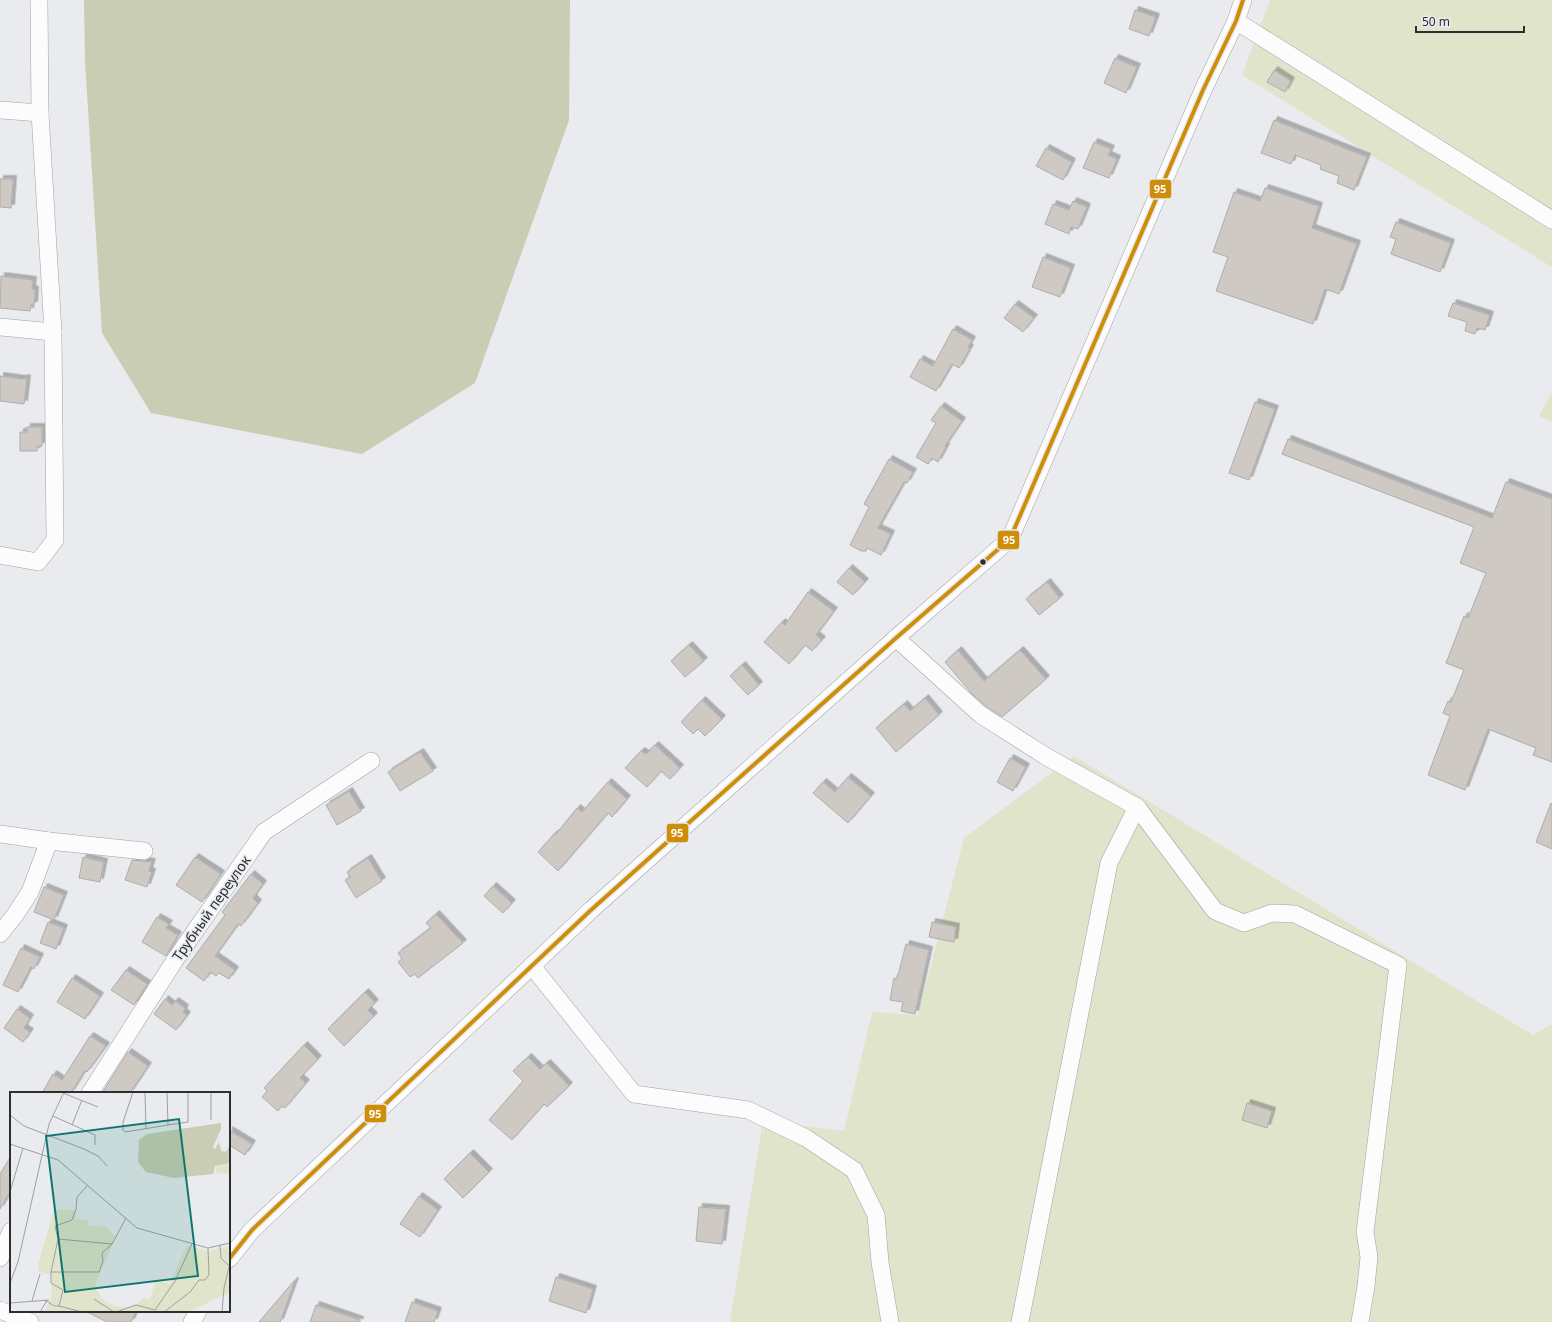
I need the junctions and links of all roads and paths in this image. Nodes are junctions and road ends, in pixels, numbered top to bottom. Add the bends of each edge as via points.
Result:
1 (39, 0) edge
2 (1243, 0) edge
3 (1236, 21) junction
4 (0, 110) edge
5 (40, 113) junction
6 (1552, 220) edge
7 (0, 328) edge
8 (53, 332) junction
9 (0, 555) edge
10 (896, 638) junction
11 (371, 760) dead end
12 (1137, 807) junction
13 (0, 834) edge
14 (49, 841) junction
15 (144, 851) dead end
16 (0, 934) edge
17 (532, 966) junction
18 (91, 1092) edge
19 (10, 1233) edge
20 (0, 1258) edge
21 (230, 1258) edge
22 (0, 1310) edge
23 (197, 1312) edge
24 (30, 1322) edge
25 (192, 1322) edge
26 (890, 1322) edge
27 (1020, 1322) edge
28 (1360, 1322) edge

1 - 5 street
2 - 3 street
3 - 6 street
3 - 10 street via 1203,90 1010,539
4 - 5 street
5 - 8 street
7 - 8 street
8 - 9 street via 55,540 38,562
10 - 12 street via 982,715 1047,757
10 - 17 street via 590,910
11 - 18 street, Трубный переулок via 264,832 174,960
12 - 27 street via 1109,863
12 - 28 street via 1215,910 1244,923 1272,913 1295,914 1398,965 1365,1232 1369,1257
13 - 14 street
14 - 15 street
14 - 16 street via 30,892
17 - 21 street via 252,1230
17 - 26 street via 634,1094 748,1110 806,1138 854,1170 876,1215 880,1262
19 - 20 street
22 - 24 street
23 - 25 street

